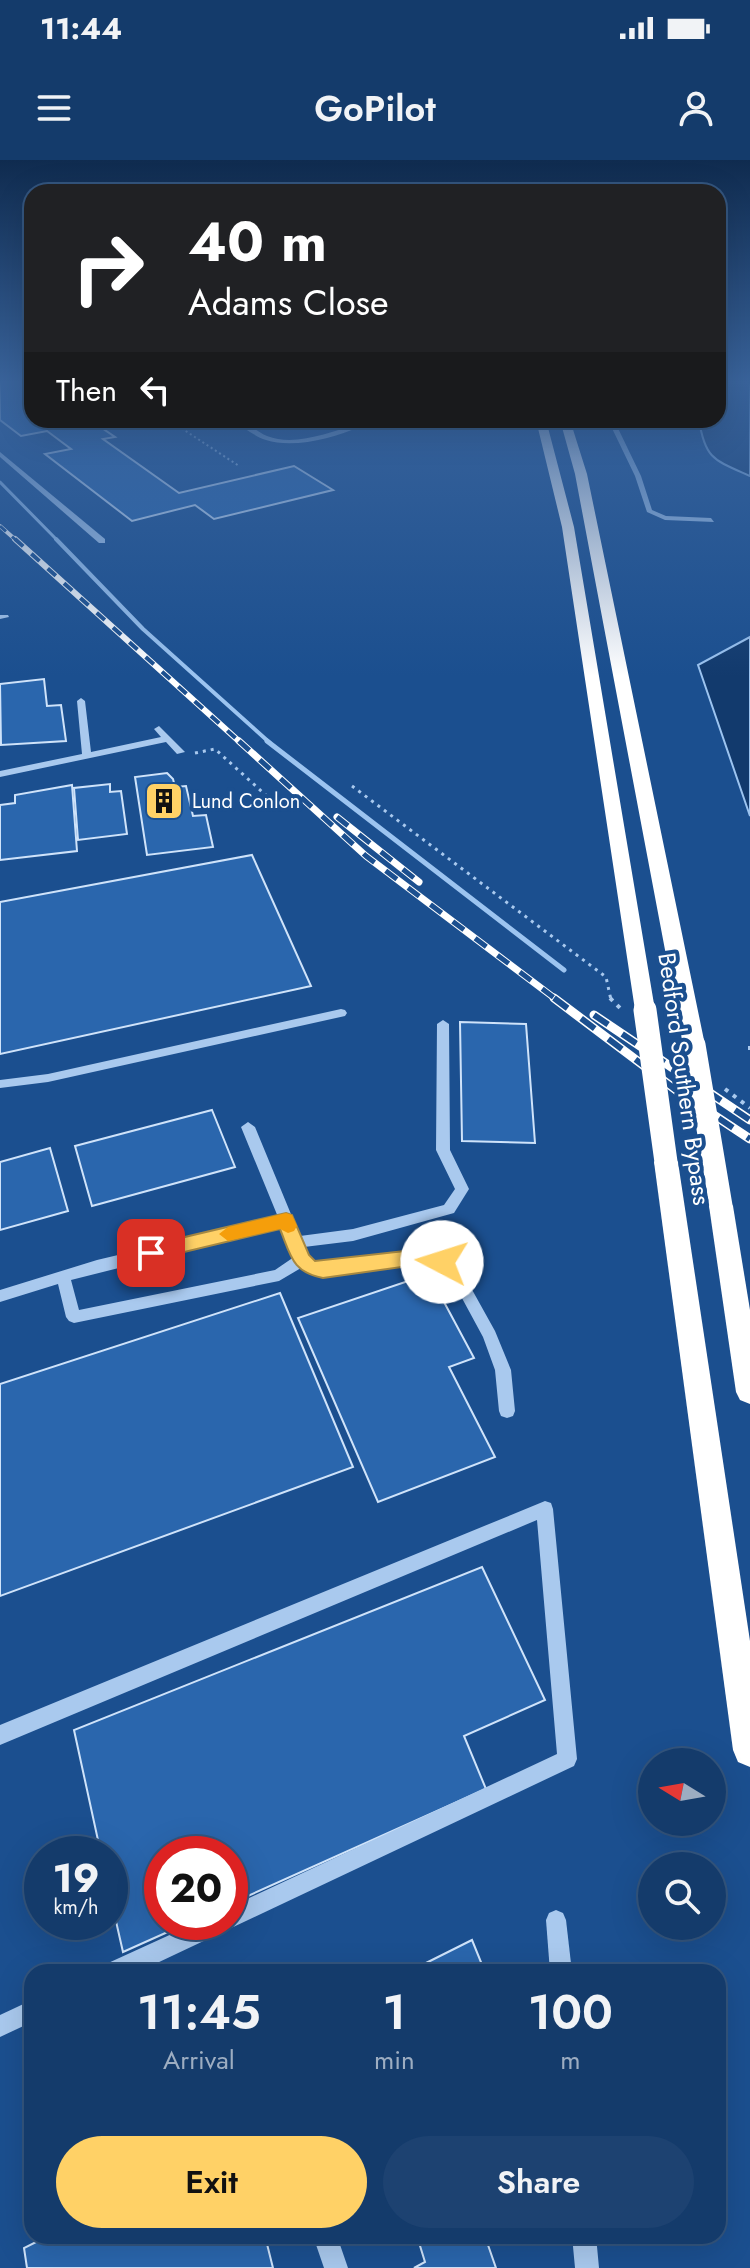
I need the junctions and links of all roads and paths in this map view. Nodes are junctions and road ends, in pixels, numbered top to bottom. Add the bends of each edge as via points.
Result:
1 (30, 479) edge
2 (556, 479) edge
3 (582, 479) edge
4 (639, 479) edge
5 (711, 520) dead end
6 (102, 541) dead end
7 (81, 701) dead end
8 (159, 729) dead end
9 (166, 739) junction
10 (180, 752) joint
11 (87, 755) junction
12 (0, 774) edge
13 (352, 786) dead end
14 (304, 803) dead end
15 (634, 1011) junction
16 (341, 1013) dead end
17 (443, 1024) dead end
18 (750, 1046) edge
19 (750, 1054) edge
20 (0, 1084) edge
21 (725, 1089) dead end
22 (750, 1108) edge
23 (248, 1127) dead end
24 (286, 1220) junction
25 (295, 1242) junction
26 (302, 1259) junction
27 (63, 1276) junction
28 (0, 1296) edge
29 (750, 1392) edge
30 (507, 1411) dead end
31 (0, 1735) edge
32 (750, 1750) edge
33 (248, 1910) edge
34 (556, 1920) dead end
35 (182, 1940) edge
36 (131, 1964) edge
37 (560, 1964) edge
38 (24, 2015) edge
39 (0, 2026) edge
40 (328, 2244) edge
41 (585, 2244) edge
42 (336, 2268) edge
43 (587, 2268) edge

1 - 6 street
2 - 15 highway, Bedford Southern Bypass via 568,527
3 - 29 highway, Bedford Southern Bypass, bridge via 694,1045
4 - 5 street via 649,511 665,518
7 - 11 street
8 - 9 street
9 - 10 street
9 - 11 street
10 - 14 path via 215,749 281,809
11 - 12 street
13 - 15 path via 606,977 611,1002
15 - 32 highway, Bedford Southern Bypass, bridge via 666,1162
16 - 20 street
17 - 25 street via 443,1150 462,1189 456,1199 449,1209 353,1235
18 - 19 path
21 - 22 path
23 - 24 street
24 - 25 street
24 - 27 street
25 - 26 street
26 - 27 street via 279,1275 74,1317
26 - 30 street via 310,1268 323,1270 423,1257 455,1272 503,1370
27 - 28 street
31 - 33 street via 545,1509 567,1759
34 - 37 street
35 - 36 street
38 - 39 street
40 - 42 street
41 - 43 street

